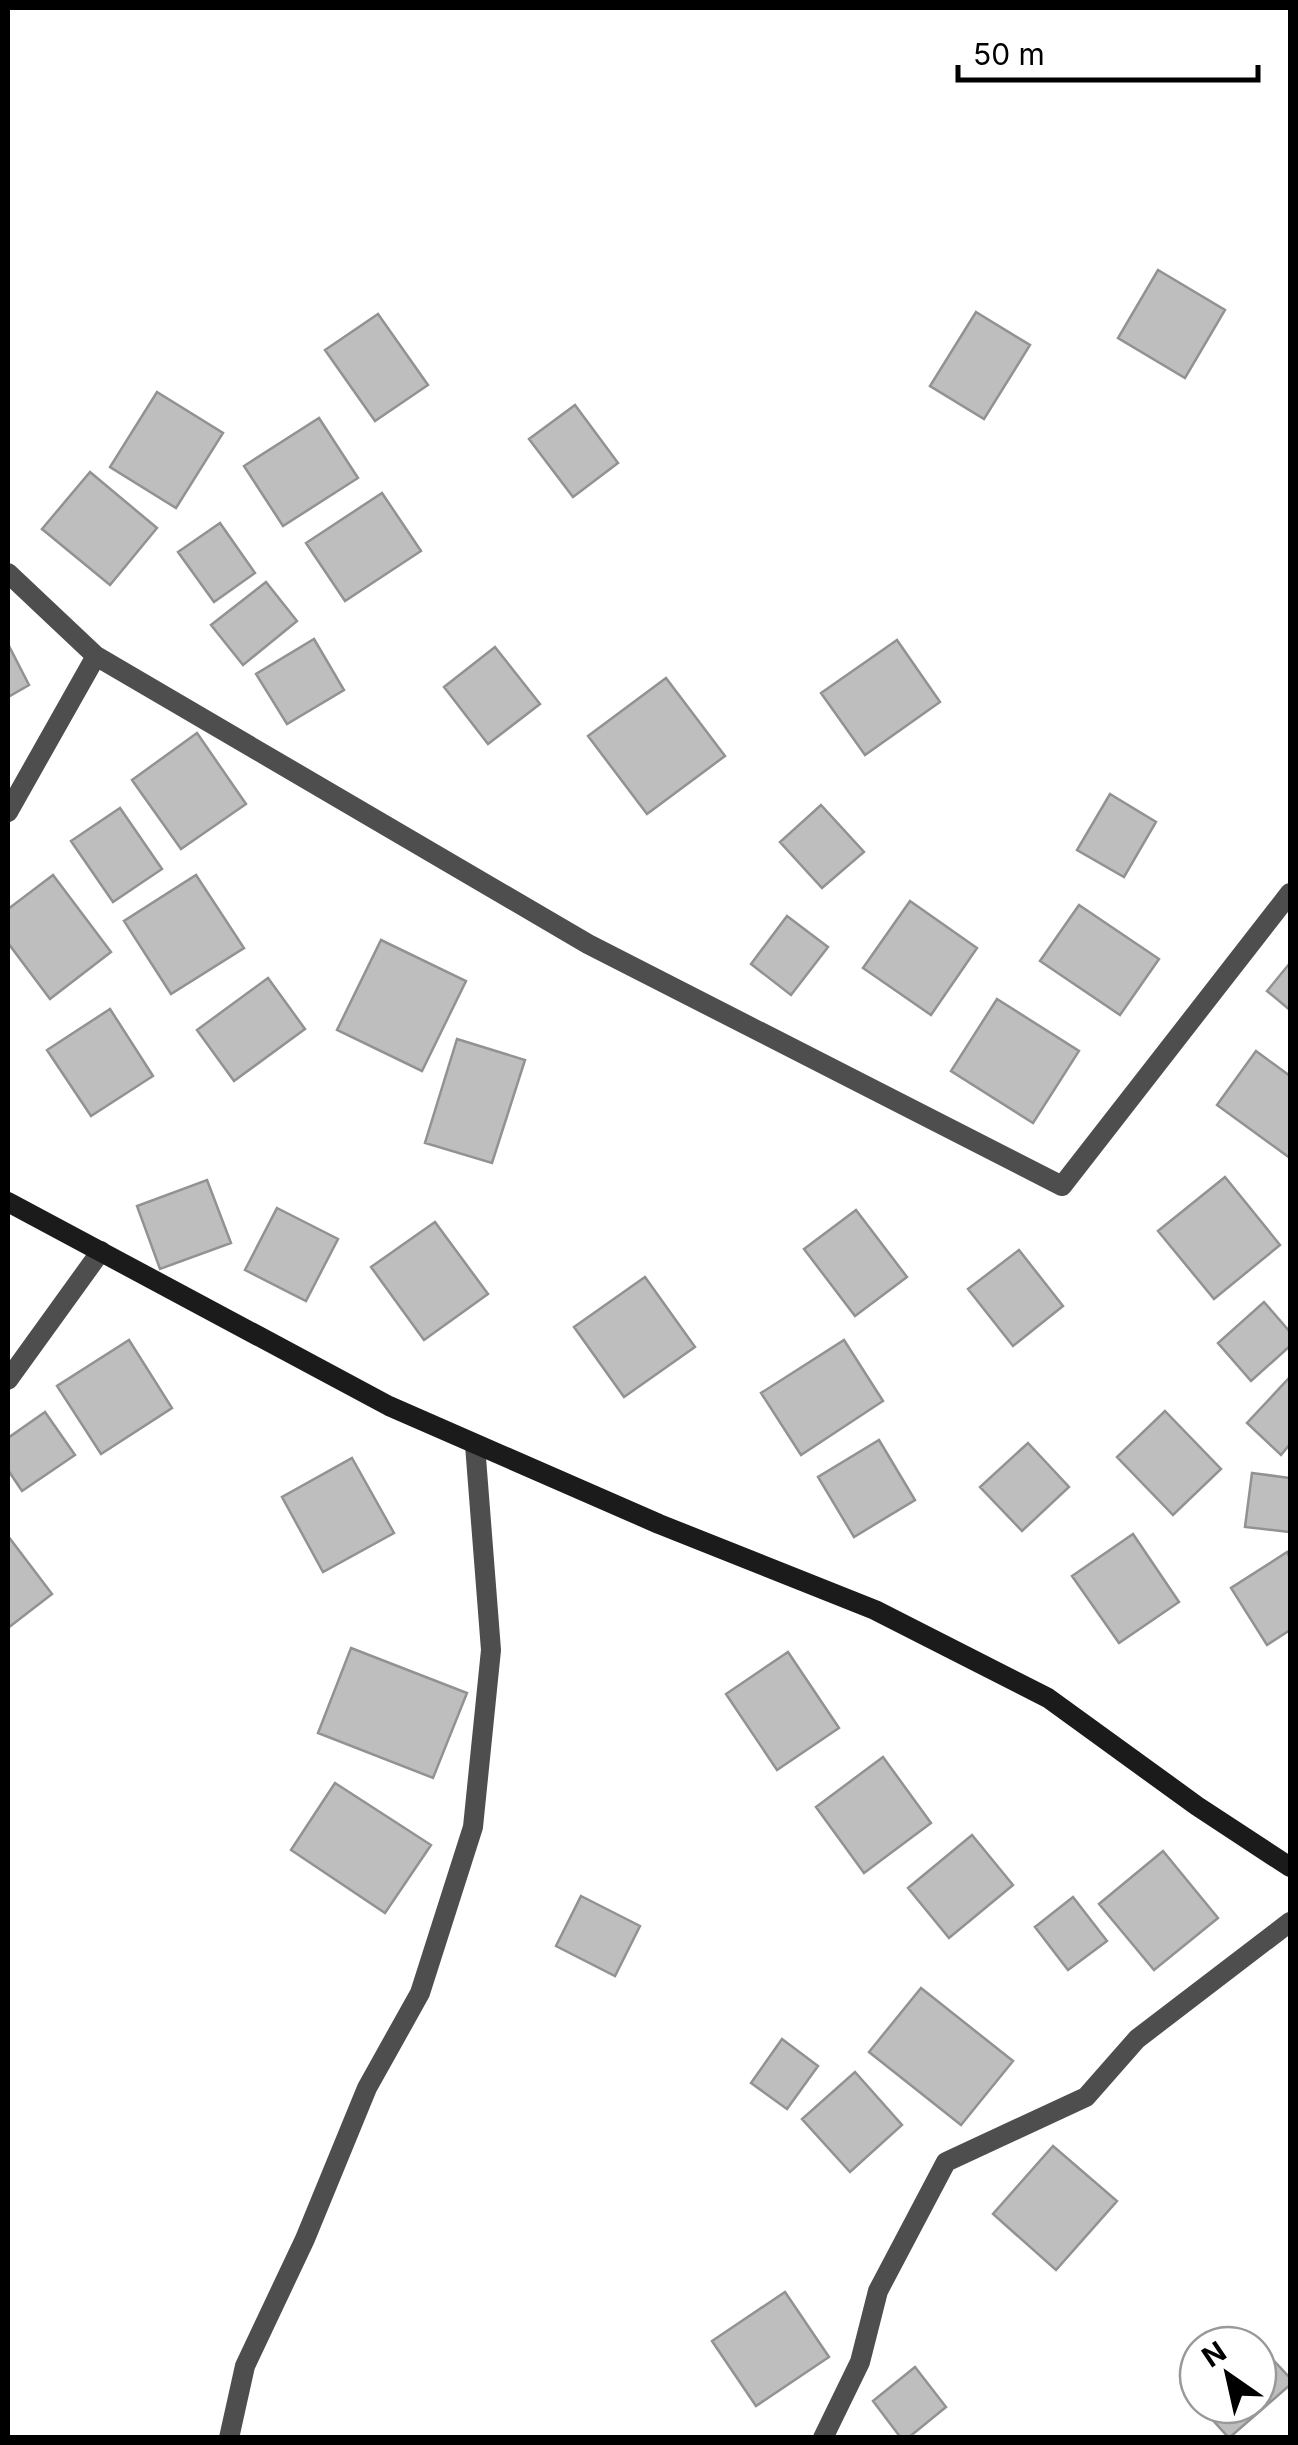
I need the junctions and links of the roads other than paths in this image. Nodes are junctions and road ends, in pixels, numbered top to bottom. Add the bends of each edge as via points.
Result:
1 (8, 573) edge
2 (96, 656) junction
3 (8, 812) edge
4 (1290, 892) edge
5 (8, 1202) edge
6 (100, 1251) junction
7 (8, 1380) edge
8 (475, 1444) junction
9 (1290, 1867) edge
10 (1290, 1922) edge
11 (229, 2438) edge
12 (824, 2438) edge

1 - 2 street
2 - 3 street
2 - 4 street via 588,944 1062,1186
5 - 6 street
6 - 7 street
6 - 8 street via 389,1406
8 - 9 street via 874,1610 1048,1698
8 - 11 street via 491,1650 474,1827 420,1993 367,2088 245,2366
10 - 12 street via 1138,2039 1086,2097 946,2162 878,2291 860,2362

